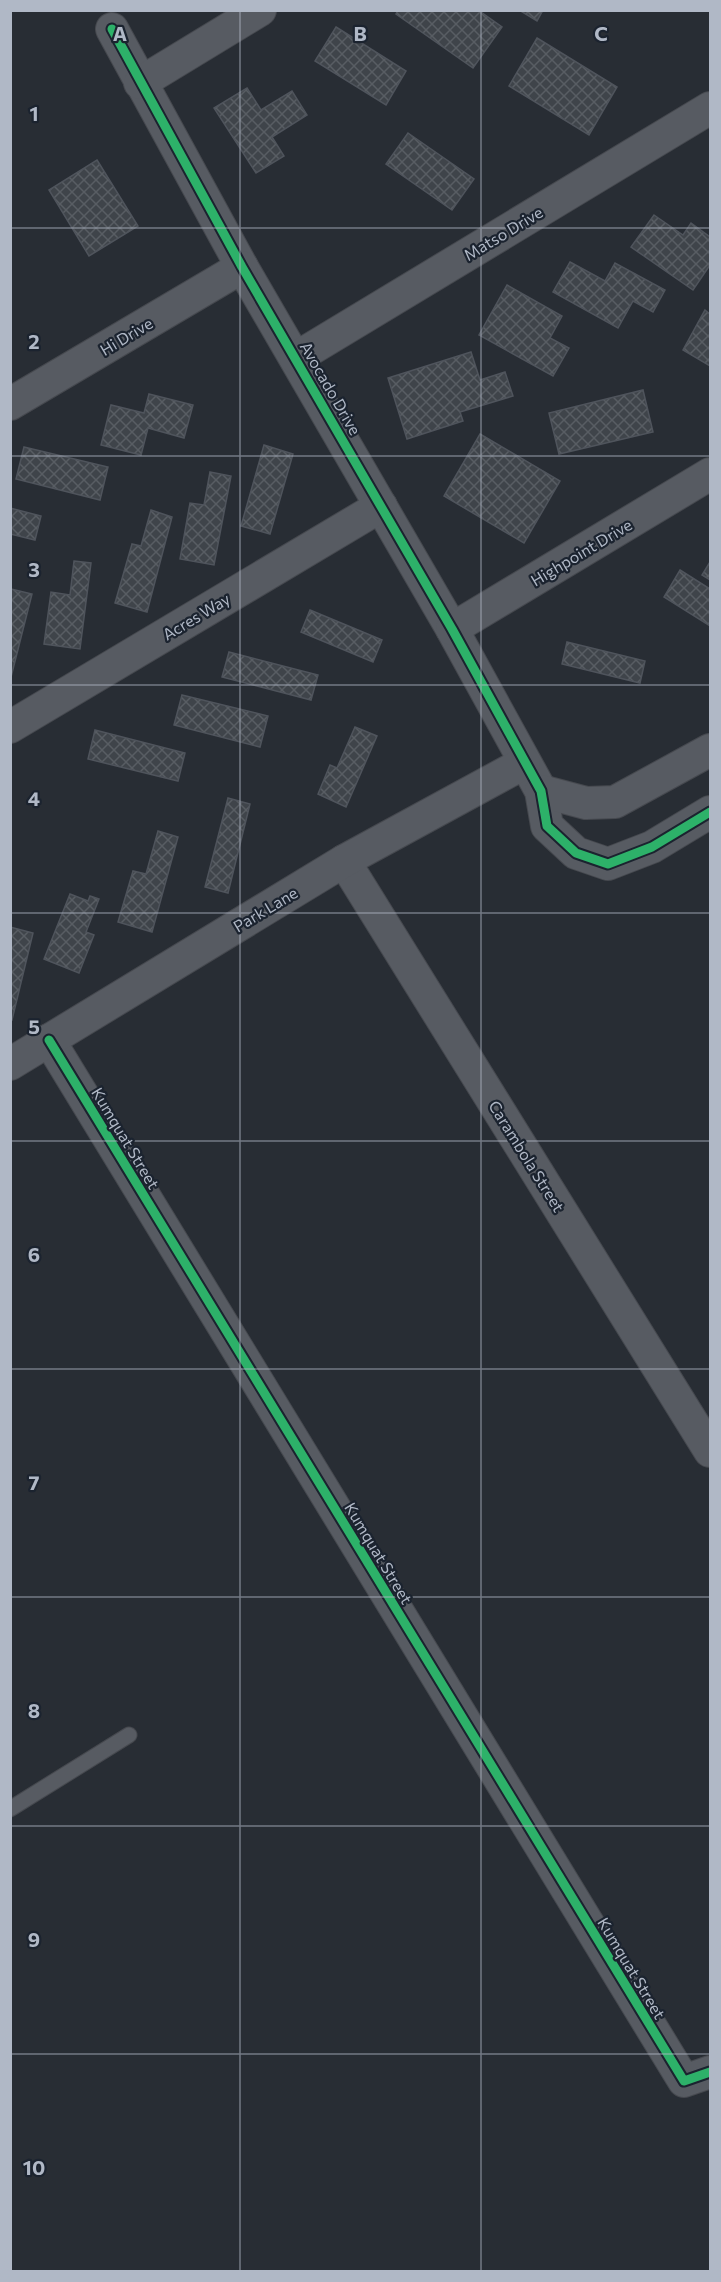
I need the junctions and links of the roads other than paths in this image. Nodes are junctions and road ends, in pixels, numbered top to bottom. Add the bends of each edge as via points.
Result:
1 (260, 10) edge
2 (112, 28) dead end
3 (140, 83) junction
4 (711, 108) edge
5 (242, 267) junction
6 (296, 358) junction
7 (10, 404) edge
8 (711, 474) edge
9 (381, 506) junction
10 (452, 629) junction
11 (10, 727) edge
12 (711, 750) edge
13 (524, 763) junction
14 (541, 791) junction
15 (711, 812) edge
16 (344, 861) junction
17 (49, 1040) junction
18 (10, 1064) edge
19 (711, 1452) edge
20 (129, 1735) dead end
21 (10, 1809) edge
22 (697, 2076) edge

1 - 3 street
2 - 3 street, Avocado Drive
3 - 5 street, Avocado Drive
4 - 6 street, Matso Drive
5 - 6 street, Avocado Drive
5 - 7 street, Hi Drive
6 - 9 street, Avocado Drive
8 - 10 street, Highpoint Drive
9 - 10 street, Avocado Drive
9 - 11 street, Acres Way
10 - 13 street, Avocado Drive
12 - 14 street via 615,802 586,803
13 - 14 street, Avocado Drive
13 - 16 street, Park Lane
14 - 15 street via 547,826 576,853 608,864 652,847
16 - 17 street, Park Lane
16 - 19 street, Carambola Street
17 - 18 street, Park Lane
17 - 22 street, Kumquat Street
20 - 21 lane

